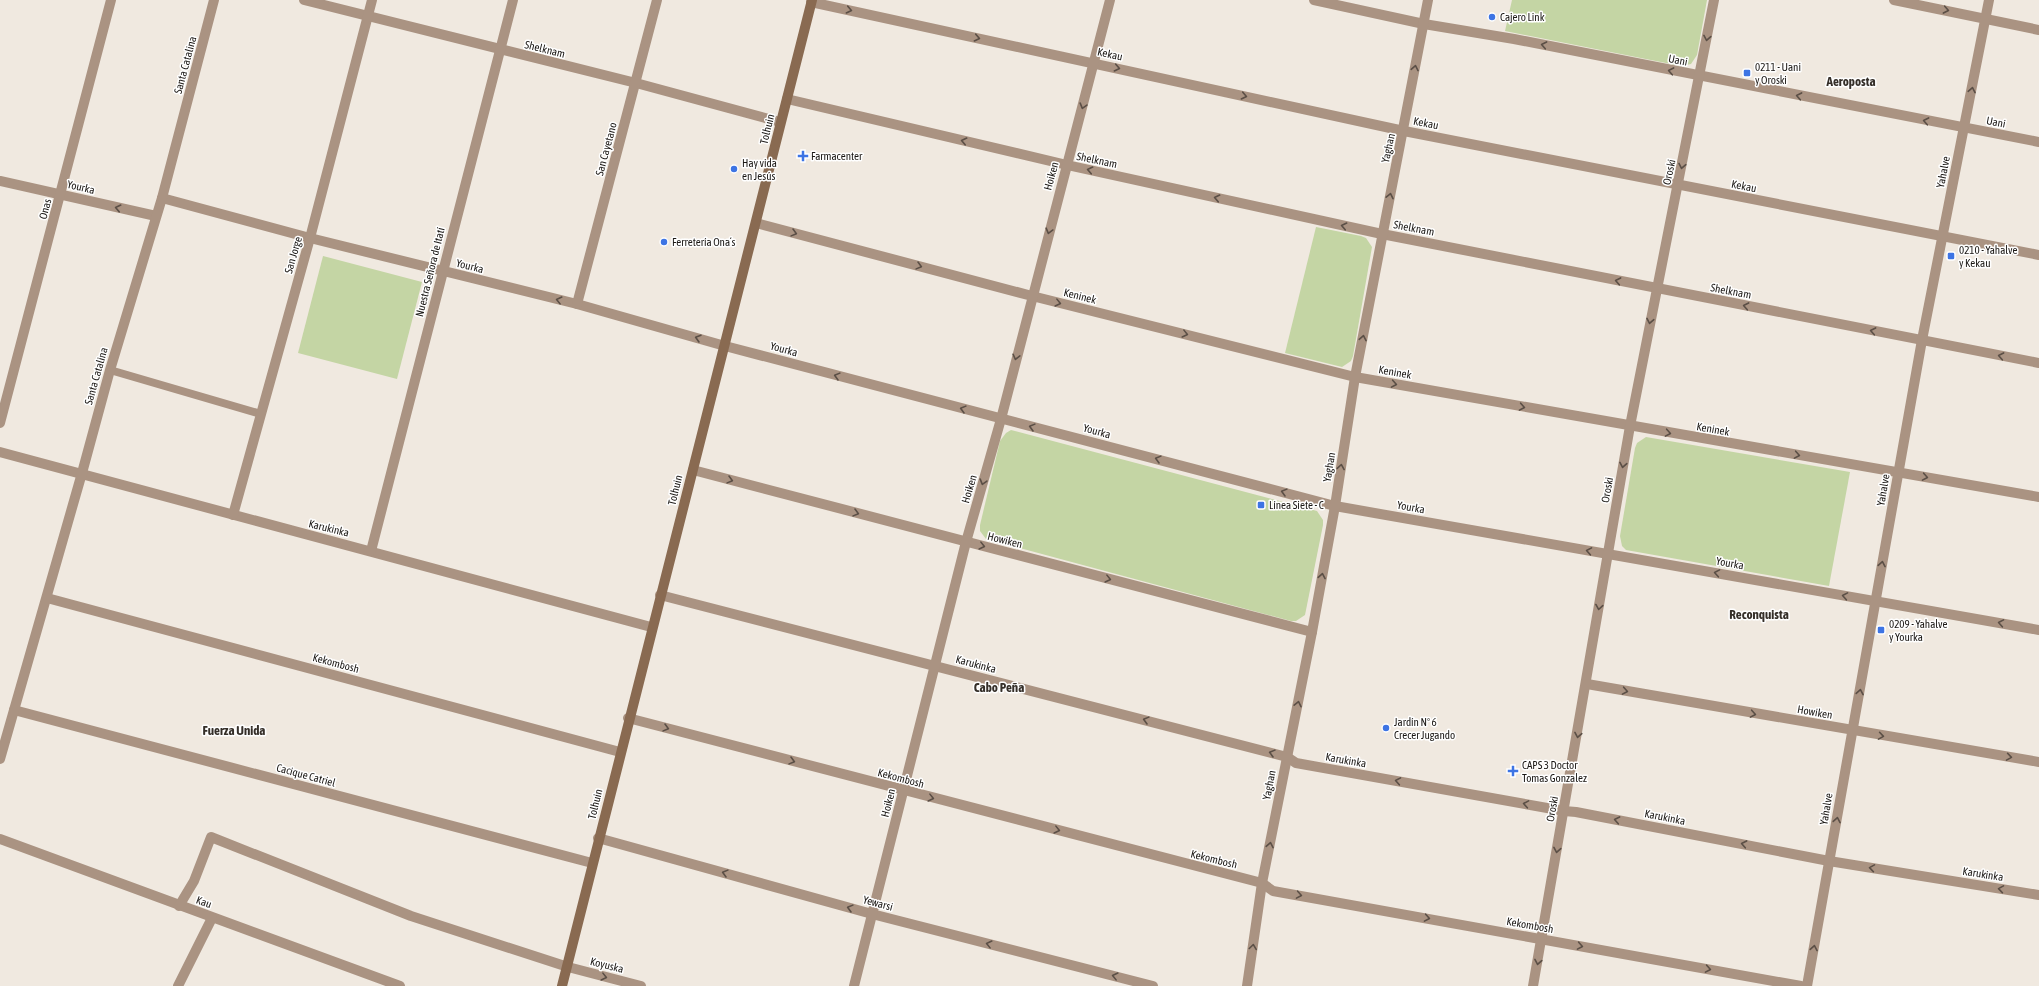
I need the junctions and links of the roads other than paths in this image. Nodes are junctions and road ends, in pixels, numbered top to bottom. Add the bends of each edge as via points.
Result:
1 (111, 0) edge
2 (214, 0) edge
3 (304, 0) edge
4 (372, 0) edge
5 (513, 0) edge
6 (657, 0) edge
7 (1110, 0) edge
8 (1314, 0) edge
9 (1428, 0) edge
10 (1714, 0) edge
11 (1894, 0) edge
12 (1989, 0) edge
13 (812, 1) edge
14 (368, 16) junction
15 (1985, 18) junction
16 (1424, 24) junction
17 (2039, 30) edge
18 (499, 50) junction
19 (1095, 64) junction
20 (1700, 77) junction
21 (636, 83) junction
22 (787, 99) junction
23 (780, 122) junction
24 (1965, 128) junction
25 (1404, 131) junction
26 (2039, 142) edge
27 (1067, 165) junction
28 (0, 180) edge
29 (1678, 185) junction
30 (61, 194) junction
31 (162, 198) junction
32 (156, 216) junction
33 (756, 223) junction
34 (1382, 234) junction
35 (1943, 236) junction
36 (310, 238) junction
37 (2039, 255) edge
38 (442, 271) junction
39 (1657, 288) junction
40 (1032, 296) junction
41 (577, 304) junction
42 (1922, 340) junction
43 (725, 346) junction
44 (2039, 364) edge
45 (110, 370) junction
46 (1356, 377) junction
47 (261, 414) junction
48 (1001, 419) junction
49 (0, 423) edge
50 (1630, 426) junction
51 (0, 452) edge
52 (692, 470) junction
53 (82, 473) junction
54 (1898, 473) junction
55 (2039, 497) edge
56 (1335, 506) junction
57 (232, 515) junction
58 (966, 542) junction
59 (372, 551) junction
60 (1608, 554) junction
61 (660, 595) junction
62 (47, 598) junction
63 (1876, 601) junction
64 (651, 627) junction
65 (2039, 630) edge
66 (1312, 632) junction
67 (936, 666) junction
68 (1587, 684) junction
69 (14, 710) junction
70 (628, 718) junction
71 (1853, 731) junction
72 (620, 752) junction
73 (1287, 757) junction
74 (0, 759) edge
75 (2039, 762) edge
76 (903, 791) junction
77 (1564, 811) junction
78 (598, 838) junction
79 (0, 839) edge
80 (1829, 861) junction
81 (592, 863) junction
82 (1262, 883) junction
83 (2039, 895) edge
84 (179, 906) junction
85 (872, 914) junction
86 (212, 918) junction
87 (1542, 939) junction
88 (568, 967) junction
89 (178, 986) edge
90 (400, 986) edge
91 (562, 986) edge
92 (641, 986) edge
93 (854, 986) edge
94 (1153, 986) edge
95 (1247, 986) edge
96 (1533, 986) edge
97 (1801, 986) edge
98 (1807, 986) edge

1 - 30 street, Onas
2 - 31 street, Santa Catalina
3 - 14 street, Shelknam
4 - 14 street, San Jorge
5 - 18 street, Nuestra Señora de Itatí
6 - 21 street, San Cayetano
7 - 19 street, Hoiken
8 - 16 street, Uani
9 - 16 street, Yaghan
10 -> 20 street, Oroski
11 -> 15 street
12 - 15 street, Yahalve
13 -> 19 street, Kekau
13 - 22 street, Tolhuin
14 - 18 street, Shelknam
14 - 36 street, San Jorge
15 - 17 street
24 -> 15 street, Yahalve
20 -> 16 street, Uani
25 -> 16 street, Yaghan
18 - 21 street, Shelknam
18 - 38 street, Nuestra Señora de Itatí
19 -> 25 street, Kekau
19 -> 27 street, Hoiken
24 -> 20 street, Uani
20 -> 29 street, Oroski
21 - 23 street, Shelknam
21 - 41 street, San Cayetano
22 - 23 street, Tolhuin
27 -> 22 street, Shelknam
23 - 33 street, Tolhuin
24 - 26 street, Uani
24 - 35 street, Yahalve
25 - 29 street, Kekau
34 -> 25 street, Yaghan
34 -> 27 street, Shelknam
27 -> 40 street, Hoiken
28 - 30 street, Yourka
29 - 35 street, Kekau
29 - 39 street, Oroski
32 -> 30 street, Yourka
30 - 49 street, Onas
31 - 32 street, Santa Catalina
31 - 36 street, Yourka
32 - 45 street, Santa Catalina
33 -> 40 street, Keninek
33 - 43 street, Tolhuin
39 -> 34 street, Shelknam
46 -> 34 street, Yaghan
35 - 37 street, Kekau
35 - 42 street, Yahalve
36 - 38 street, Yourka
36 - 47 street, San Jorge
41 -> 38 street, Yourka
38 - 59 street, Nuestra Señora de Itatí
42 -> 39 street, Shelknam
39 -> 50 street, Oroski
40 -> 46 street, Keninek
40 -> 48 street, Hoiken
43 -> 41 street, Yourka
44 -> 42 street, Shelknam
42 - 54 street, Yahalve
48 -> 43 street, Yourka
43 - 52 street, Tolhuin
45 - 47 lane
45 - 53 street, Santa Catalina
46 -> 50 street, Keninek
56 -> 46 street, Yaghan
47 - 57 street, San Jorge
56 -> 48 street, Yourka
48 -> 58 street, Hoiken
50 -> 54 street, Keninek
50 -> 60 street, Oroski
51 - 53 street, Karukinka
52 -> 58 street, Howiken
52 - 61 street, Tolhuin
53 - 57 street, Karukinka
53 - 62 street, Santa Catalina
54 -> 55 street, Keninek
63 -> 54 street, Yahalve
60 -> 56 street, Yourka
66 -> 56 street, Yaghan
57 - 59 street, Karukinka
58 -> 66 street, Howiken
58 - 67 street, Hoiken
59 - 64 street, Karukinka
63 -> 60 street, Yourka
60 -> 68 street, Oroski
61 - 64 street, Tolhuin
61 - 67 street, Karukinka
62 - 69 street, Santa Catalina
62 - 72 street, Kekombosh
65 -> 63 street, Yourka
71 -> 63 street, Yahalve
64 - 70 street, Tolhuin
73 -> 66 street, Yaghan
73 -> 67 street, Karukinka
67 - 76 street, Hoiken
68 -> 71 street, Howiken
68 -> 77 street, Oroski
69 - 74 street, Santa Catalina
69 - 81 street, Cacique Catriel
70 - 72 street, Tolhuin
70 -> 76 street, Kekombosh
71 -> 75 street, Howiken
80 -> 71 street, Yahalve
72 - 78 street, Tolhuin
77 -> 73 street, Karukinka via 1296,763
82 -> 73 street, Yaghan
76 -> 82 street, Kekombosh
76 - 85 street, Hoiken
80 -> 77 street, Karukinka
77 -> 87 street, Oroski
78 - 81 street, Tolhuin
85 -> 78 street, Yewarsi
79 - 84 street, Kau
83 -> 80 street, Karukinka
98 -> 80 street, Yahalve
81 - 88 street, Tolhuin
82 -> 87 street, Kekombosh via 1273,891
95 -> 82 street, Yaghan
84 - 86 street, Kau
84 - 88 street, Koyuska via 194,881 211,837 411,916
85 - 93 street, Hoiken
94 -> 85 street, Yewarsi
86 - 89 street
86 - 90 street, Kau
87 -> 96 street, Oroski
87 -> 97 street, Kekombosh
88 - 91 street, Tolhuin
88 -> 92 street, Koyuska

